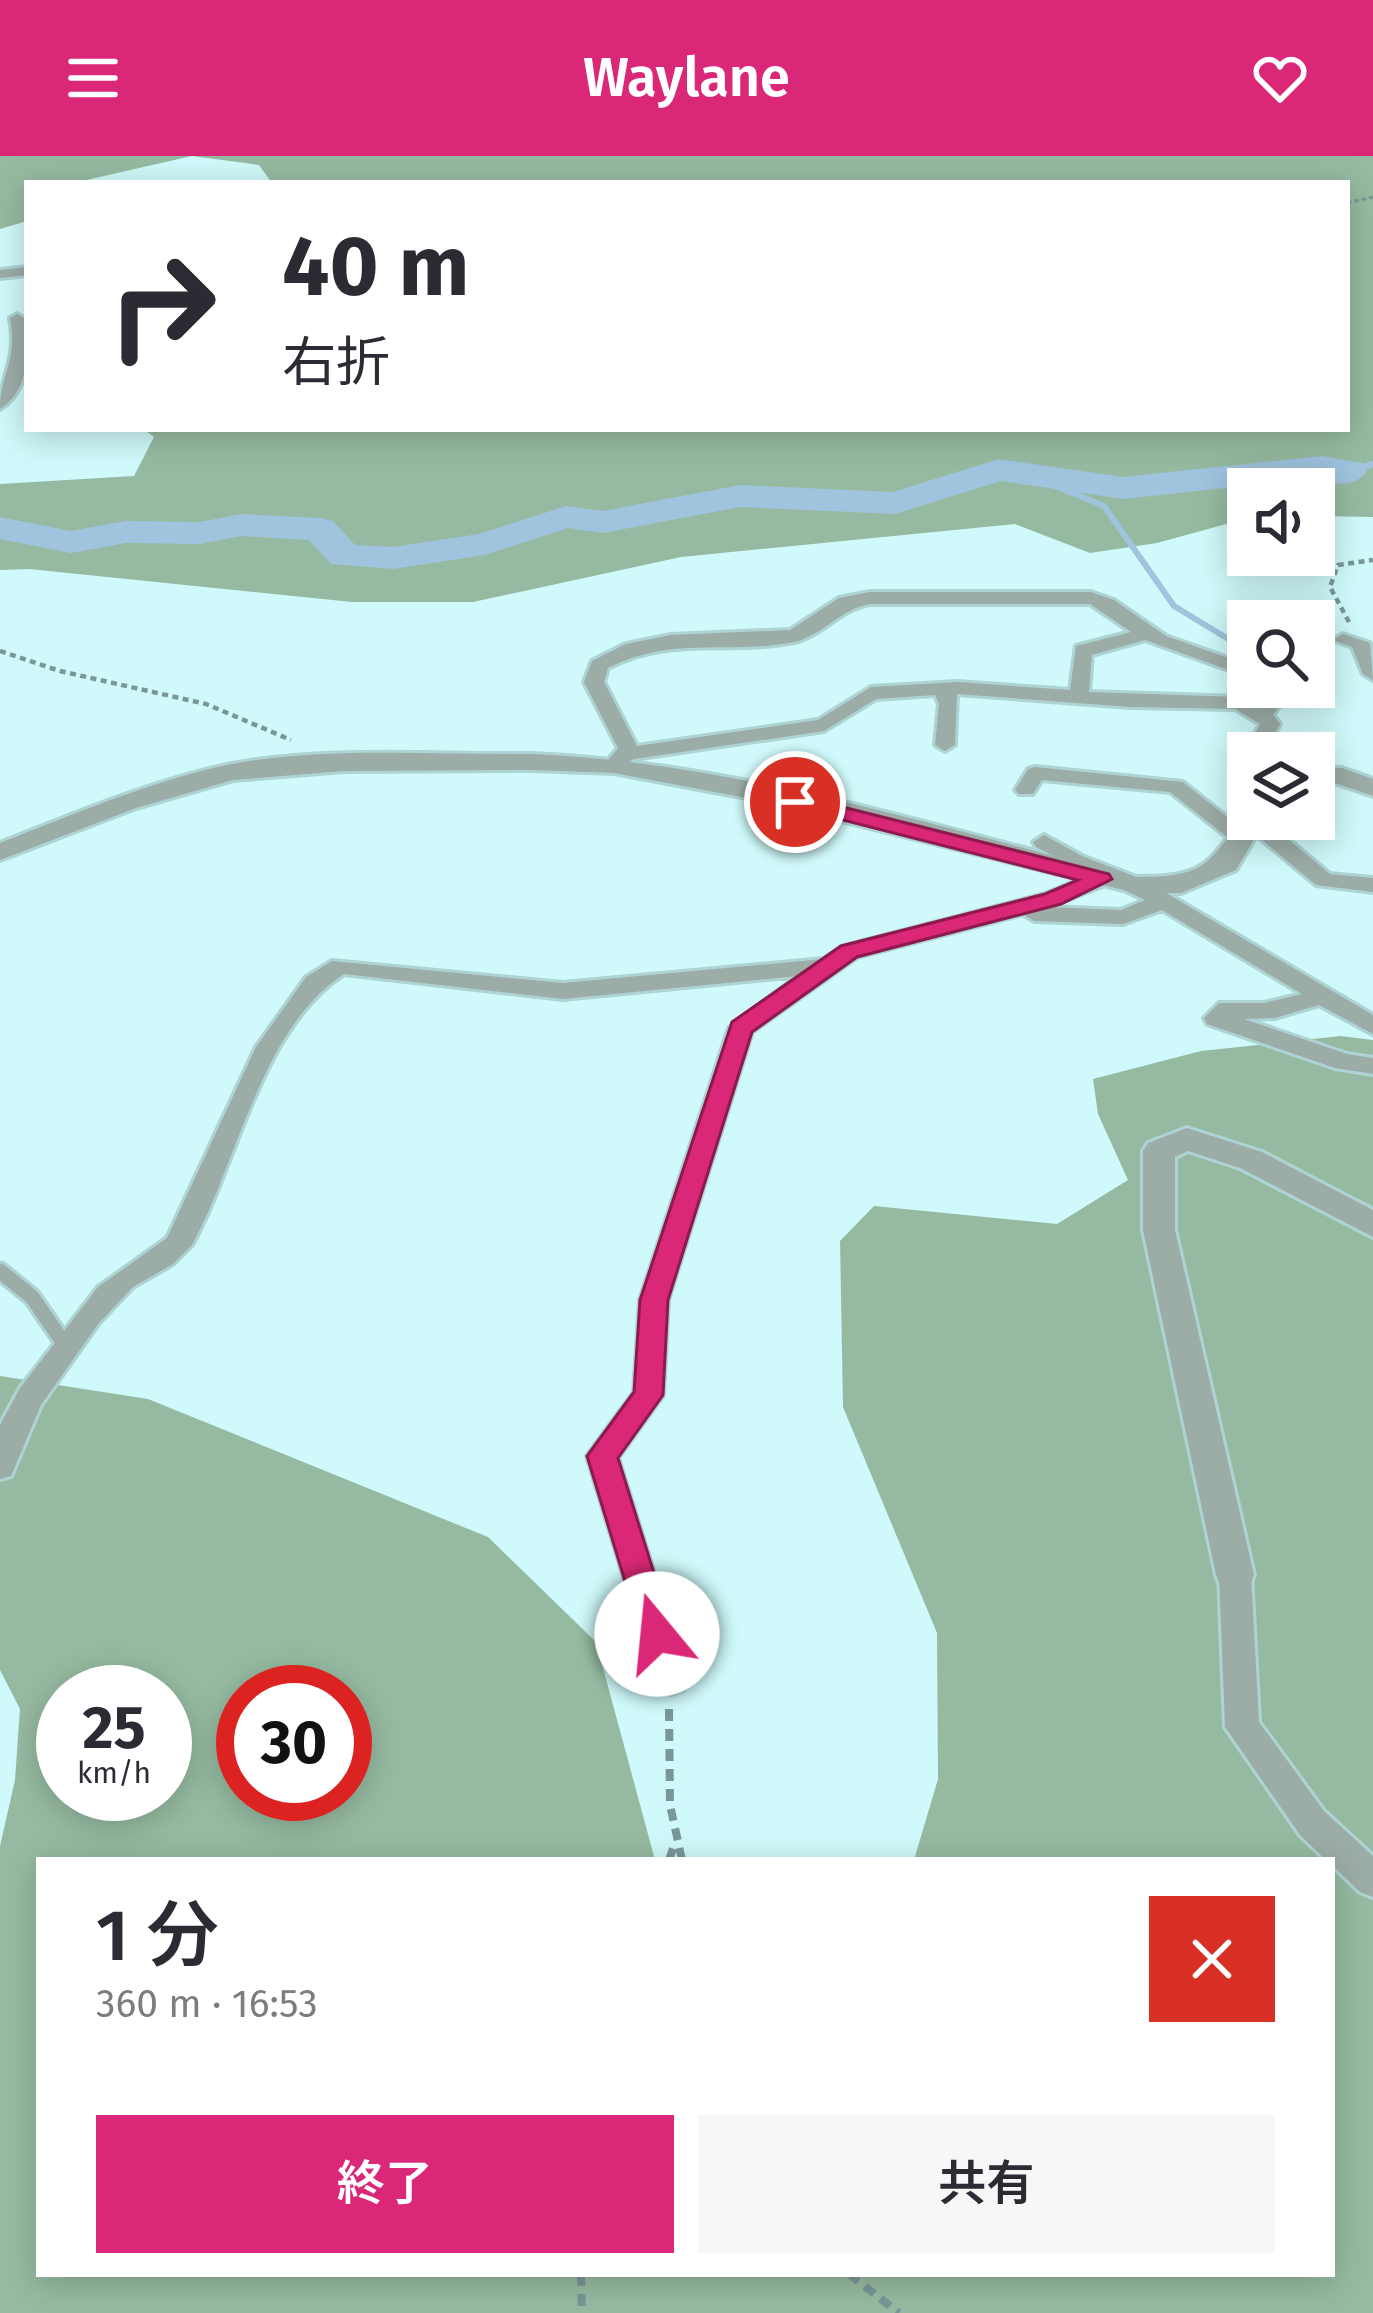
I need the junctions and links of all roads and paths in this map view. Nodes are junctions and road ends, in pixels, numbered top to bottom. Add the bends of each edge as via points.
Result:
1 (24, 356) edge
2 (0, 404) edge
3 (1373, 560) edge
4 (1145, 644) junction
5 (0, 652) edge
6 (1363, 654) edge
7 (1227, 665) edge
8 (942, 688) junction
9 (1079, 697) junction
10 (1268, 708) edge
11 (1263, 715) junction
12 (1266, 732) edge
13 (945, 745) dead end
14 (621, 759) junction
15 (344, 763) junction
16 (1335, 776) edge
17 (1373, 788) edge
18 (1026, 790) dead end
19 (1227, 814) edge
20 (1240, 840) edge
21 (1269, 840) edge
22 (1044, 842) dead end
23 (0, 852) edge
24 (1101, 879) junction
25 (1136, 885) junction
26 (1373, 885) edge
27 (1164, 902) junction
28 (979, 919) junction
29 (827, 966) junction
30 (1321, 995) junction
31 (1373, 1026) edge
32 (1373, 1066) edge
33 (1373, 1225) edge
34 (0, 1271) edge
35 (63, 1342) junction
36 (0, 1467) edge
37 (1235, 1575) joint
38 (671, 1679) joint
39 (676, 1842) junction
40 (670, 1857) edge
41 (681, 1857) edge
42 (1373, 1880) edge
43 (581, 2277) edge
44 (853, 2277) edge
45 (582, 2313) edge
46 (899, 2313) edge

1 - 2 street
3 - 6 path via 1338,565 1330,587
4 - 7 street
4 - 9 street via 1118,640 1083,650
4 - 14 street via 1113,603 1091,598 900,595 846,602 794,636 633,648 599,665 594,682
5 - 15 path via 206,704
8 - 9 street
8 - 13 street via 949,704
8 - 14 street via 871,693 824,725
9 - 11 street via 1239,703
10 - 11 street
11 - 12 street
14 - 15 street
14 - 24 street
15 - 23 street via 231,772
16 - 17 street
18 - 19 street via 1035,773 1176,786
20 - 25 street via 1226,864 1181,885
21 - 26 street via 1324,880
22 - 25 street
24 - 25 street
24 - 28 street
25 - 27 street
27 - 28 street via 1123,917
27 - 30 street
28 - 29 street via 892,938
29 - 35 street via 563,991 340,966 320,974 255,1074 182,1240 123,1280
29 - 38 street via 741,1028 654,1300 648,1395 602,1456
30 - 31 street
30 - 32 street via 1285,1011 1212,1012
33 - 37 street via 1251,1160 1187,1139 1159,1150 1159,1230
34 - 35 lane via 32,1297
35 - 36 street via 1,1448
37 - 42 street via 1242,1727 1312,1822
38 - 39 path via 667,1765
39 - 40 path
39 - 41 path
43 - 45 path
44 - 46 path

